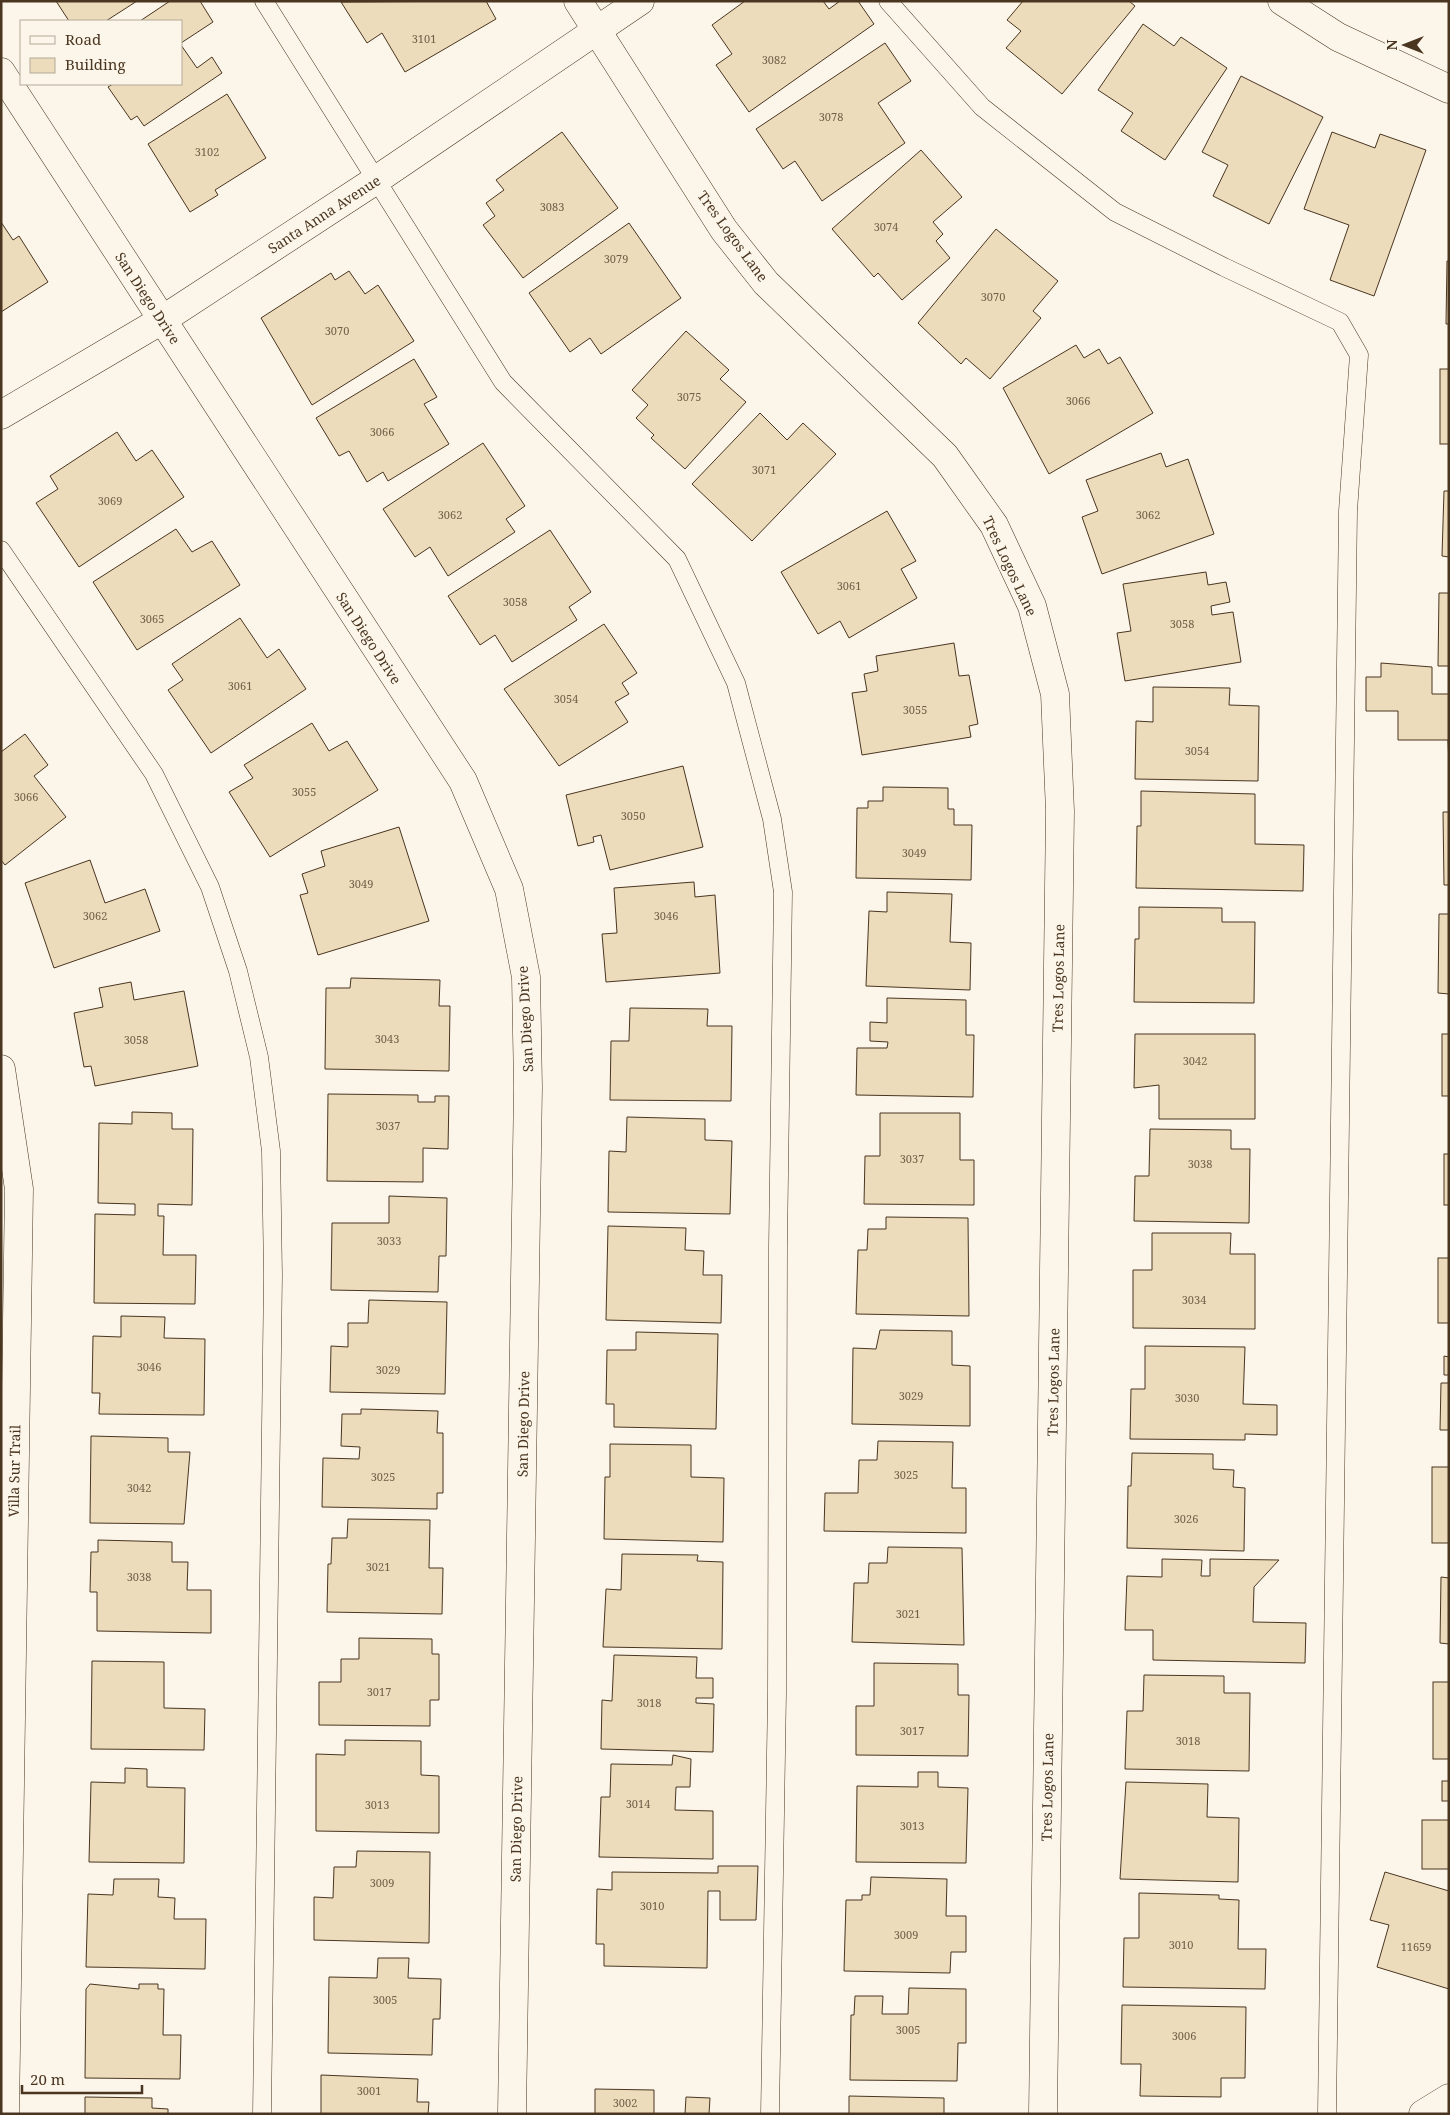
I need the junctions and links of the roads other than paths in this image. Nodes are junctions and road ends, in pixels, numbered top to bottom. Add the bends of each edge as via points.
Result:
1 (264, 1) edge
2 (578, 1) edge
3 (640, 1) edge
4 (888, 1) edge
5 (1282, 1) edge
6 (596, 30) junction
7 (1, 72) edge
8 (1449, 89) edge
9 (376, 180) junction
10 (162, 320) junction
11 (1, 415) edge
12 (1, 550) edge
13 (1, 1069) edge
14 (1449, 2098) edge
15 (5, 2114) edge
16 (262, 2114) edge
17 (512, 2114) edge
18 (770, 2114) edge
19 (1043, 2114) edge
20 (1328, 2114) edge
21 (1423, 2114) edge

1 - 9 lane
2 - 6 street, Tres Logos Lane
3 - 6 street, Santa Anna Avenue
4 - 20 lane via 982,107 1116,212 1340,322 1359,354 1348,511
5 - 8 street via 1338,37
6 - 9 street, Santa Anna Avenue
6 - 19 street, Tres Logos Lane via 724,230 766,283 945,456 994,525 1032,606 1054,694 1060,811
7 - 10 street, San Diego Drive
9 - 10 street, Santa Anna Avenue
9 - 18 lane via 503,382 677,559 736,683 772,819 783,892
10 - 11 street, Santa Anna Avenue
10 - 17 street, San Diego Drive via 463,781 509,889 526,977 528,1087
12 - 16 lane via 154,774 210,886 238,971 258,1057 271,1151 273,1275
13 - 15 street, Villa Sur Trail via 19,1189
14 - 21 street

